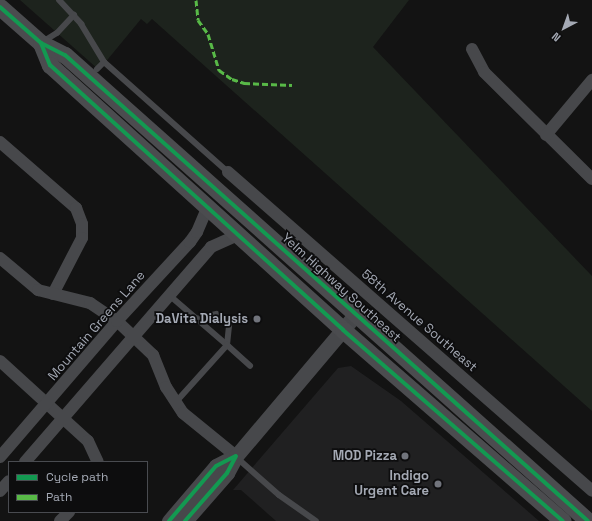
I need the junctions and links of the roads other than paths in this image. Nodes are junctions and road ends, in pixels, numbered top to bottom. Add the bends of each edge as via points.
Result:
1 (59, 0) edge
2 (0, 7) edge
3 (74, 15) junction
4 (41, 43) junction
5 (472, 49) dead end
6 (104, 62) junction
7 (97, 69) dead end
8 (592, 80) edge
9 (546, 134) junction
10 (0, 142) edge
11 (228, 172) joint
12 (592, 179) edge
13 (207, 208) junction
14 (238, 235) junction
15 (0, 258) edge
16 (53, 294) junction
17 (169, 295) junction
18 (216, 314) dead end
19 (355, 315) junction
20 (196, 319) junction
21 (117, 322) junction
22 (229, 325) dead end
23 (343, 330) junction
24 (133, 336) junction
25 (227, 346) junction
26 (0, 362) edge
27 (250, 366) dead end
28 (176, 403) junction
29 (48, 404) junction
30 (63, 419) junction
31 (236, 456) junction
32 (0, 457) edge
33 (26, 461) edge
34 (98, 461) edge
35 (8, 482) edge
36 (0, 491) edge
37 (592, 491) edge
38 (68, 513) edge
39 (60, 521) edge
40 (169, 521) edge
41 (185, 521) edge
42 (316, 521) edge
43 (563, 521) edge
44 (588, 521) edge

1 - 3 lane
2 - 4 main road, Yelm Highway Southeast
3 - 4 lane via 57,33
3 - 6 lane
4 - 13 main road, Yelm Highway Southeast via 50,65
4 - 19 main road, Yelm Highway Southeast via 64,55
5 - 9 street via 484,72
6 - 7 lane
6 - 11 lane
8 - 9 street
9 - 12 street
10 - 16 street via 76,208 82,224 82,238
11 - 37 street, 58th Avenue Southeast
13 - 14 main road, Yelm Highway Southeast
13 - 21 street, Mountain Greens Lane via 190,242
14 - 17 street via 211,247
14 - 23 main road, Yelm Highway Southeast
15 - 16 street via 38,290
16 - 21 street via 90,303
17 - 20 lane
17 - 24 street
18 - 20 lane
19 - 23 street
19 - 44 main road, Yelm Highway Southeast
20 - 25 lane
21 - 24 street
21 - 29 street, Mountain Greens Lane
22 - 25 lane
23 - 31 street
23 - 43 main road, Yelm Highway Southeast
24 - 28 street via 153,355
24 - 30 street
25 - 27 lane
25 - 28 lane
26 - 29 street
28 - 31 street
29 - 30 street
29 - 32 street, Mountain Greens Lane
30 - 33 street
30 - 34 street via 88,441
31 - 40 street via 216,466
31 - 41 street via 227,473
31 - 42 lane via 279,495
35 - 36 street
38 - 39 street

